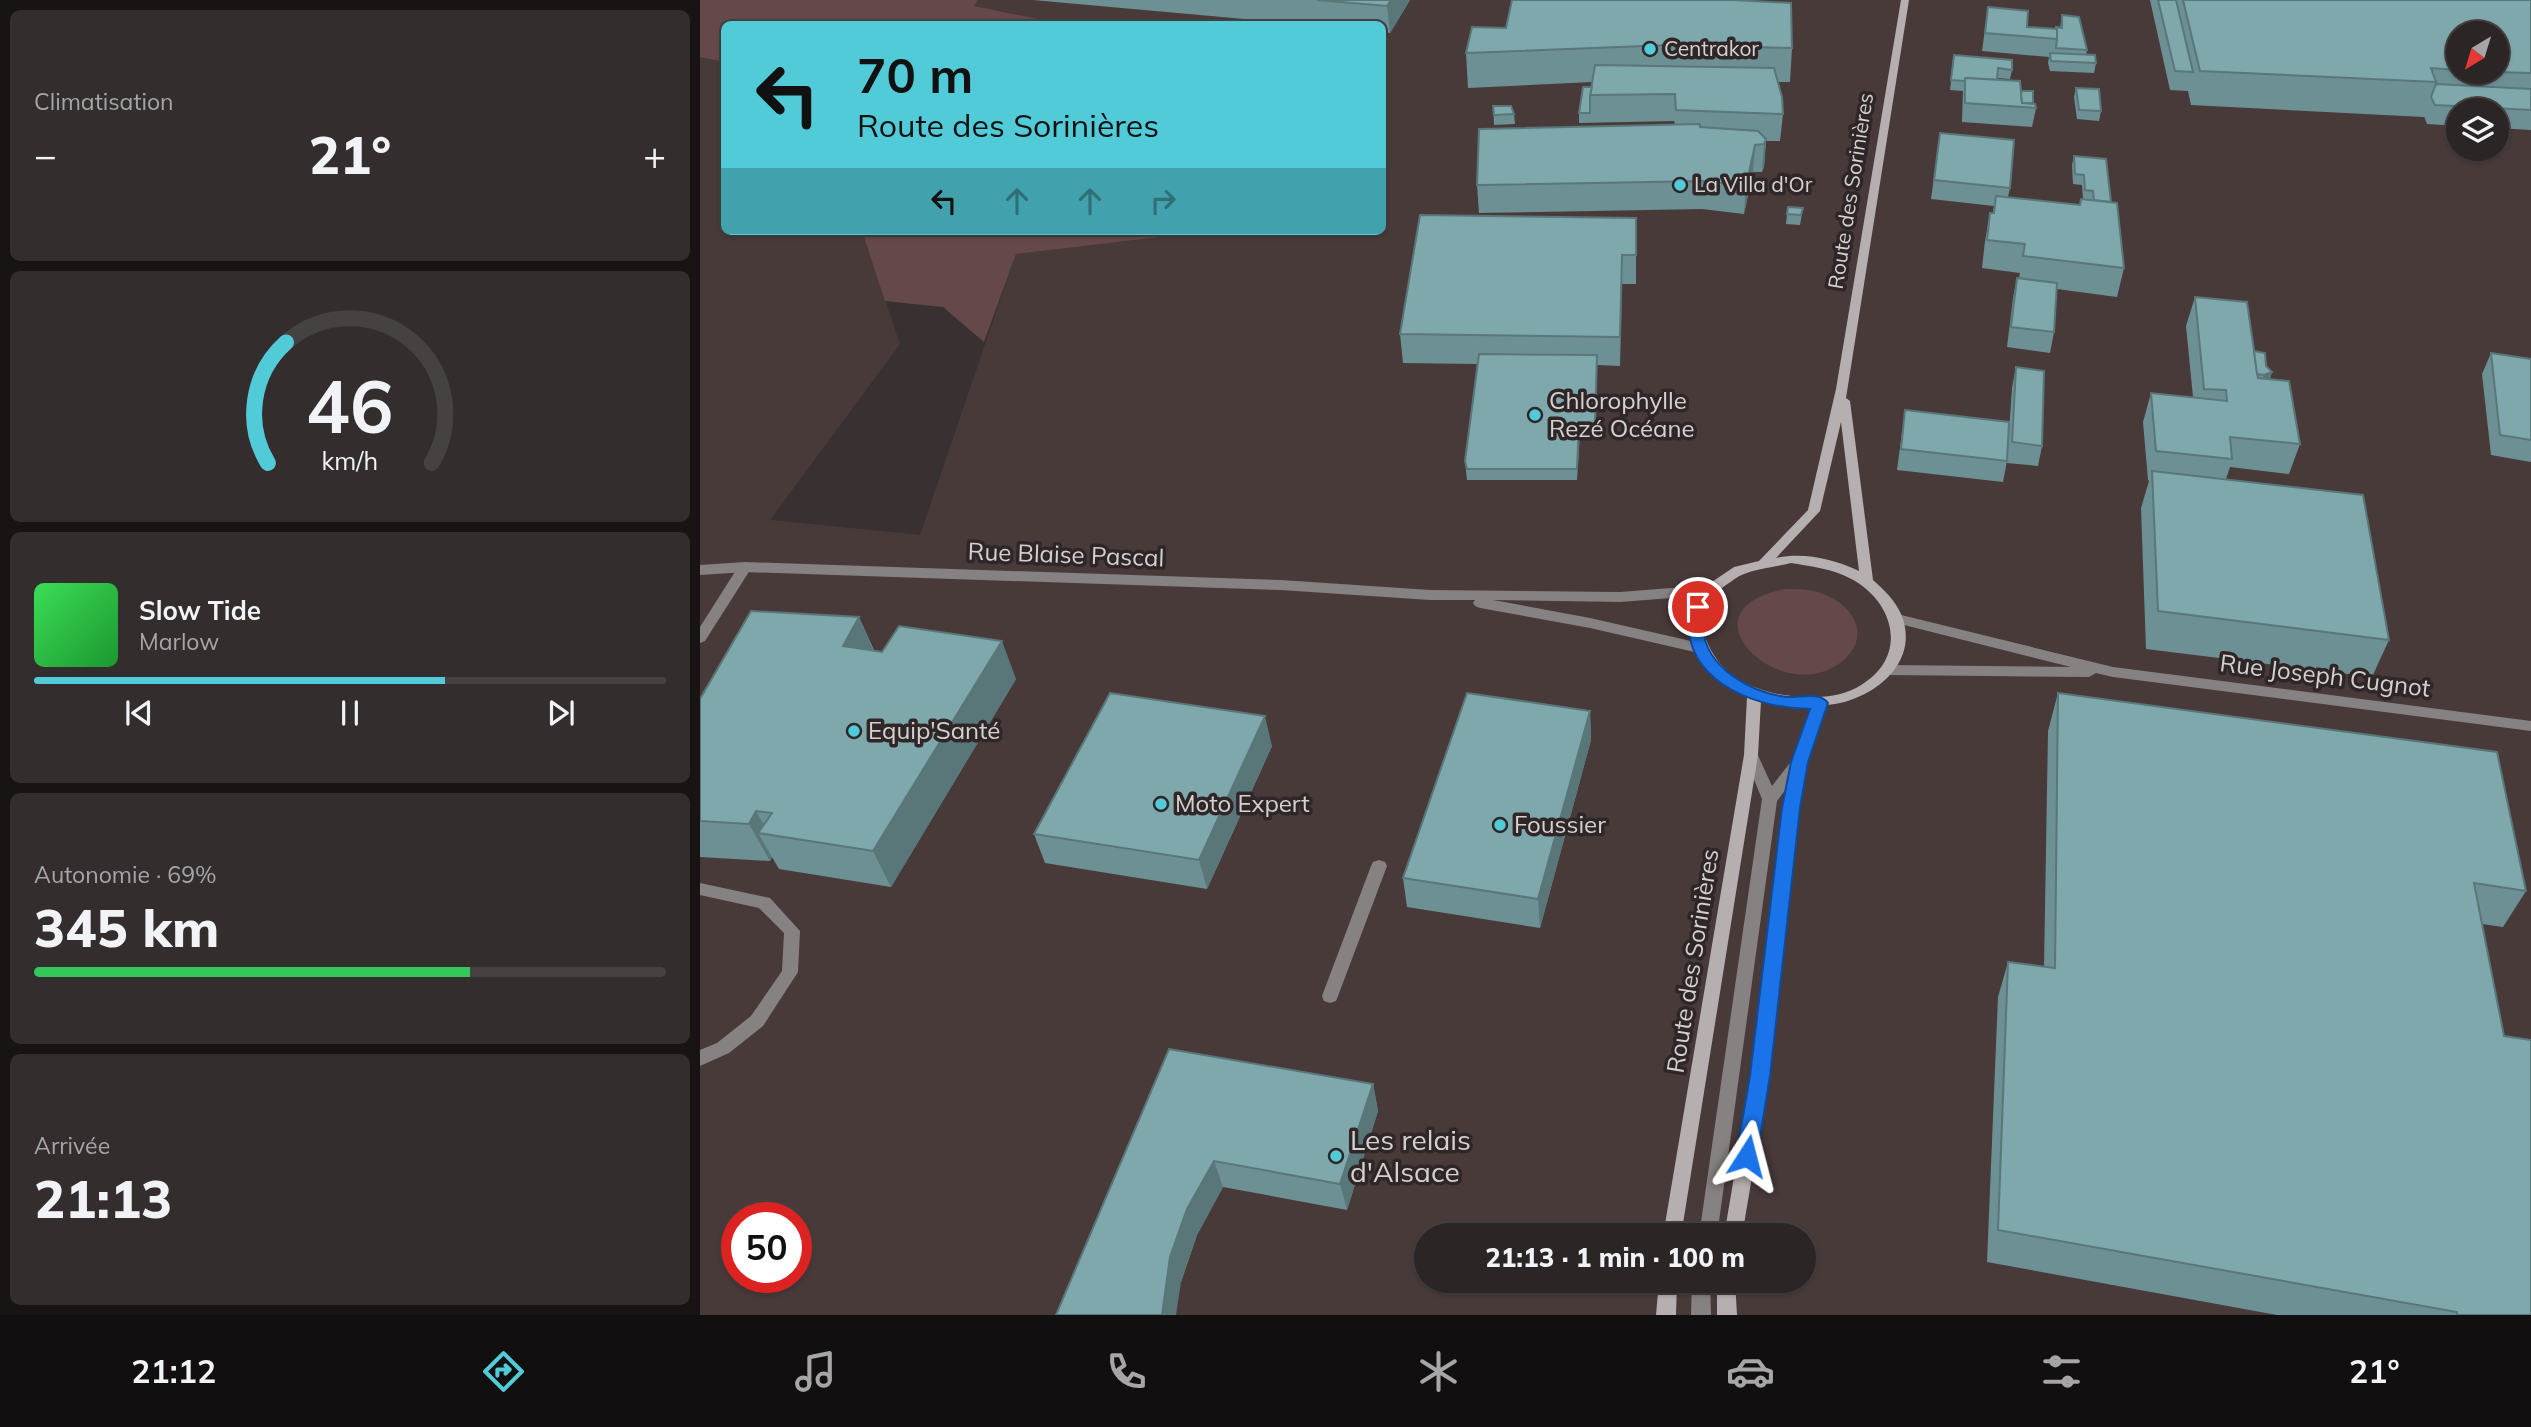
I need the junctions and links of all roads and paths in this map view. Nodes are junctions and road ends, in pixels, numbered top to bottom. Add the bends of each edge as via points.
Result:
1 (1905, 0) edge
2 (1842, 389) junction
3 (1765, 561) junction
4 (745, 567) junction
5 (700, 570) edge
6 (1867, 582) junction
7 (1709, 590) junction
8 (1430, 595) junction
9 (1897, 619) junction
10 (700, 638) edge
11 (1699, 648) junction
12 (1888, 670) junction
13 (2113, 672) junction
14 (1754, 695) junction
15 (1820, 703) junction
16 (2531, 726) edge
17 (1751, 755) junction
18 (1799, 762) junction
19 (1770, 799) junction
20 (1378, 866) dead end
21 (700, 889) edge
22 (1330, 996) dead end
23 (700, 1058) edge
24 (1674, 1223) edge
25 (1710, 1223) edge
26 (1735, 1223) edge
27 (1667, 1293) edge
28 (1701, 1293) edge
29 (1726, 1293) edge
30 (1666, 1315) edge
31 (1700, 1315) edge
32 (1727, 1315) edge

1 - 2 main road, Route des Sorinières
2 - 3 main road, Route des Sorinières via 1814,511
2 - 6 main road, Route des Sorinières
3 - 6 main road, Route des Sorinières via 1818,562
3 - 7 main road, Route des Sorinières via 1724,576
4 - 5 street, Rue Blaise Pascal
4 - 8 street, Rue Blaise Pascal via 1281,585
4 - 10 street
6 - 9 main road, Route des Sorinières
7 - 8 street, Rue Blaise Pascal via 1620,597
7 - 11 main road via 1698,607 1694,627
8 - 11 street, Rue Blaise Pascal via 1578,619
9 - 12 main road via 1897,654
9 - 13 street, Rue Joseph Cugnot
11 - 14 main road via 1730,682
12 - 13 street, Rue Joseph Cugnot
12 - 15 main road via 1869,687
13 - 16 street, Rue Joseph Cugnot
14 - 15 main road via 1786,703
14 - 17 main road, Route des Sorinières
15 - 18 main road
17 - 19 street
17 - 24 main road, Route des Sorinières
18 - 19 street
18 - 26 main road via 1760,1076
19 - 25 street
20 - 22 street
21 - 23 street via 764,903 792,931 790,972 757,1021 723,1048
27 - 30 main road
28 - 31 street
29 - 32 main road

